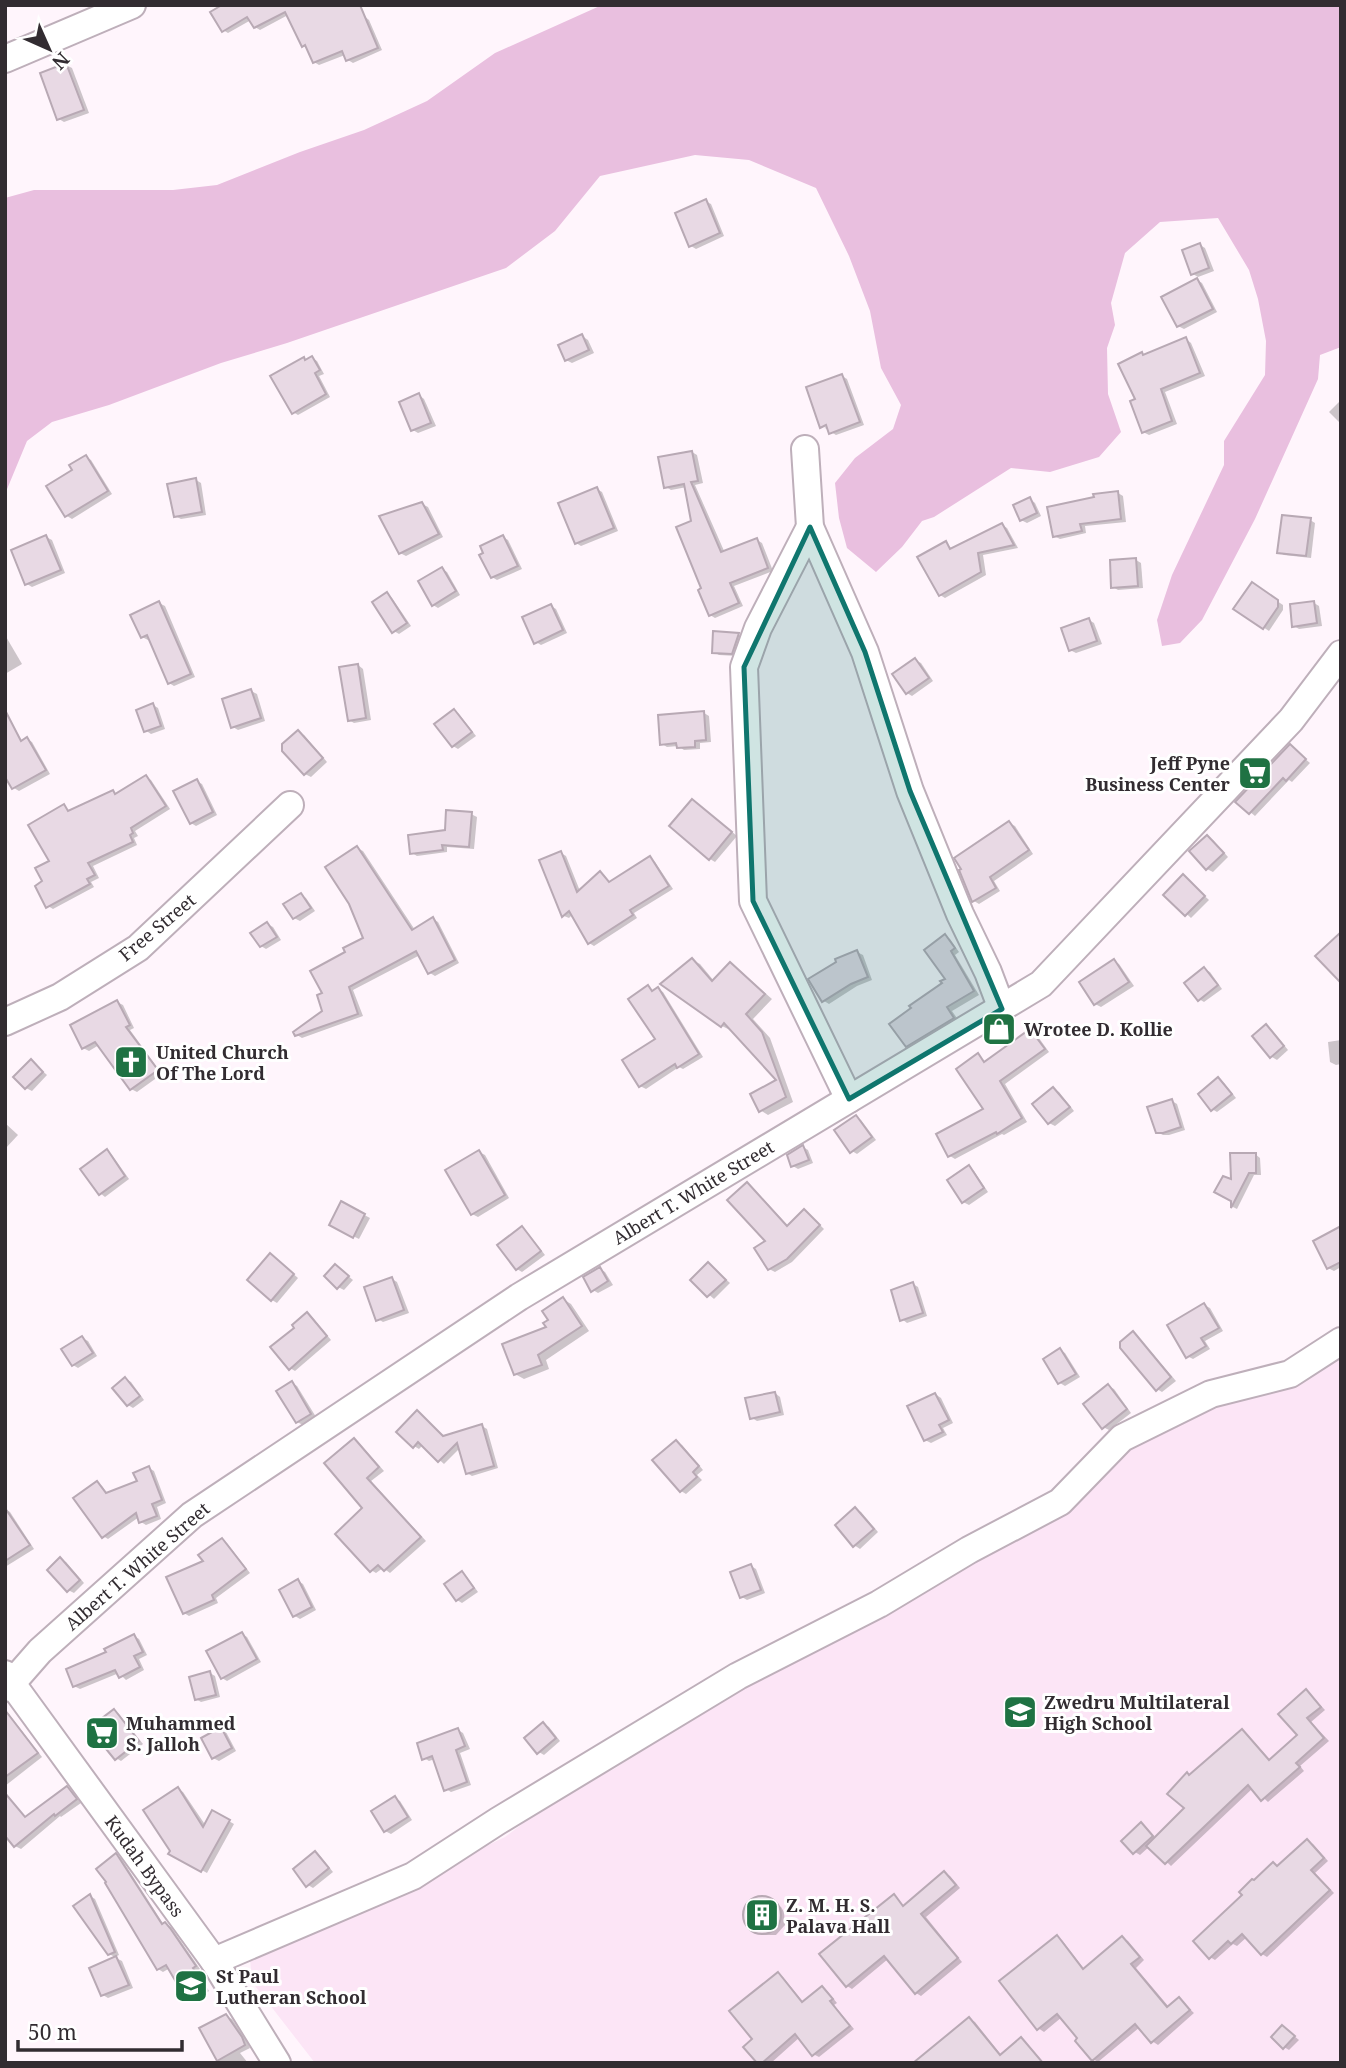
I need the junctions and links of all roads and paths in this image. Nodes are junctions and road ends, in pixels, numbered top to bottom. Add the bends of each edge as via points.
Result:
1 (132, 5) edge
2 (5, 59) edge
3 (805, 449) dead end
4 (810, 527) junction
5 (1341, 654) edge
6 (290, 805) dead end
7 (1002, 1009) junction
8 (5, 1021) edge
9 (849, 1099) junction
10 (1341, 1341) edge
11 (8, 1682) edge
12 (214, 1961) junction
13 (277, 2063) edge

1 - 2 street
3 - 4 street
4 - 7 street via 865,652 910,791
4 - 9 street via 758,628 744,667 753,901
5 - 7 street, Albert T. White Street via 1291,720 1041,984
6 - 8 street, Free Street via 138,948 60,997
7 - 9 street, Albert T. White Street
9 - 11 street, Albert T. White Street via 519,1297 192,1515
10 - 12 street via 1290,1374 1211,1394 1122,1438 1060,1502 879,1604 738,1676 413,1876
11 - 12 street, Kudah Bypass
12 - 13 street, Kudah Bypass

